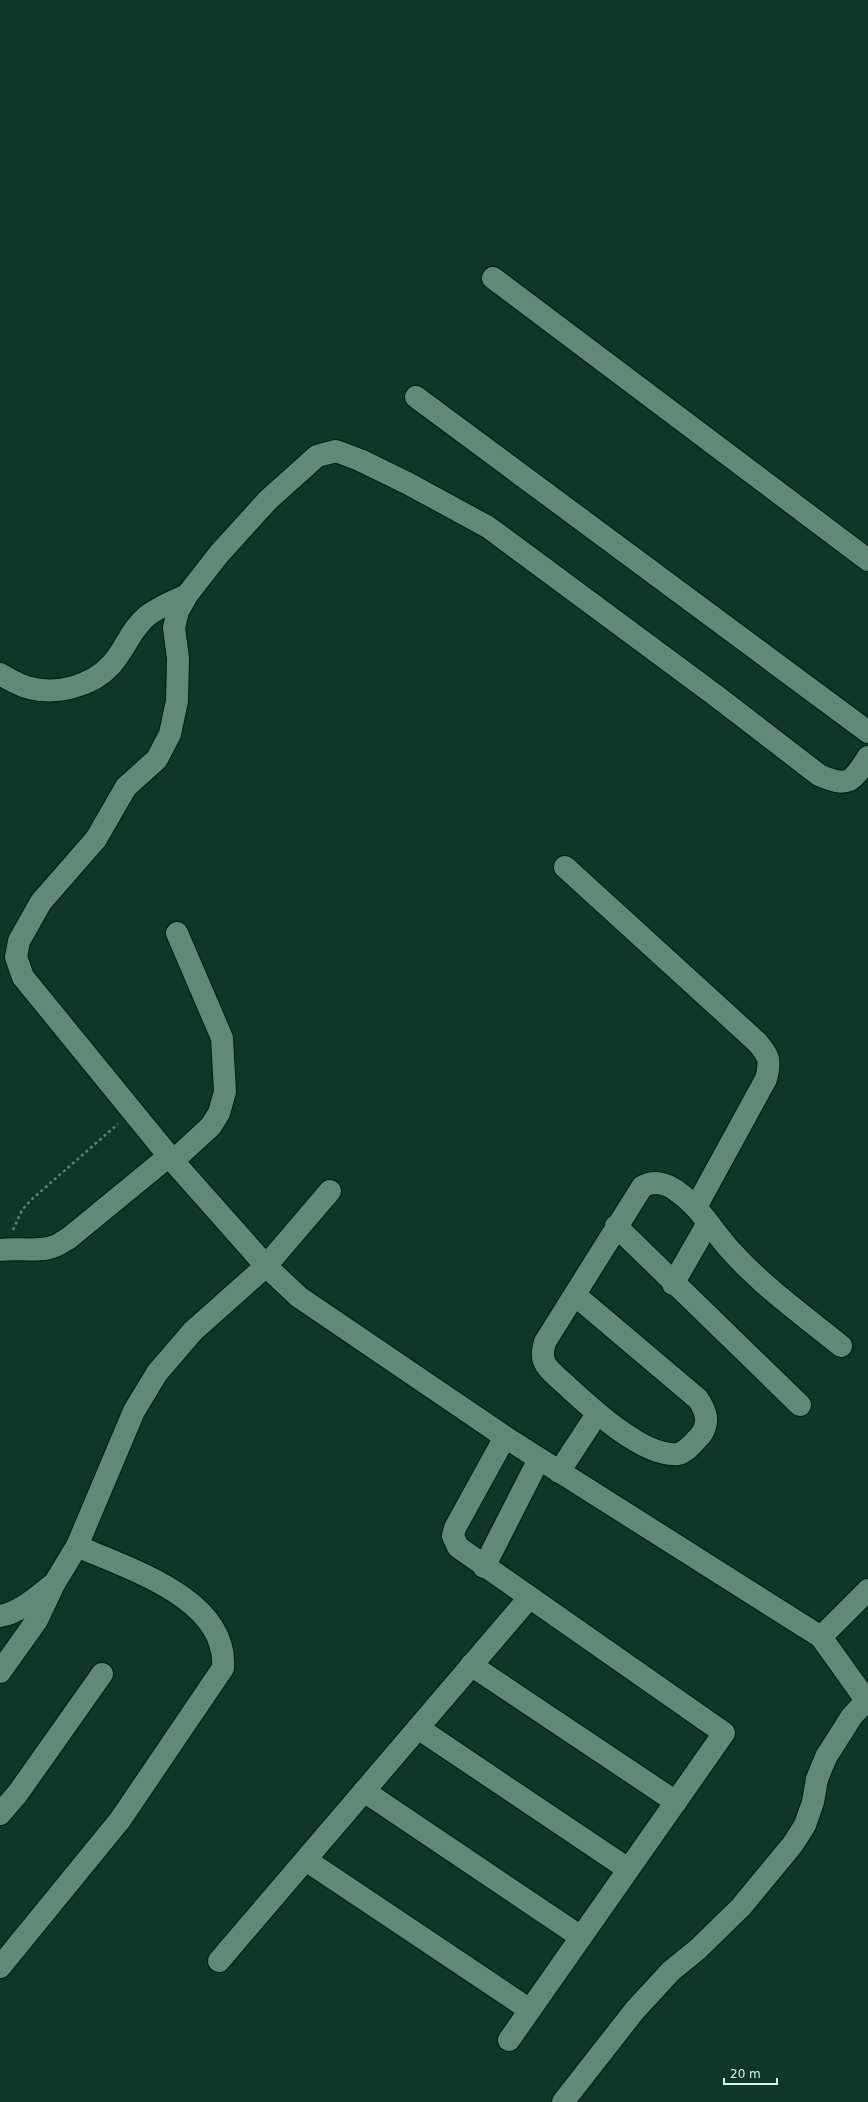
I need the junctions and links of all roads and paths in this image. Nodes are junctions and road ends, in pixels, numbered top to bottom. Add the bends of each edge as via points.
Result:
1 (493, 278) dead end
2 (416, 397) dead end
3 (868, 560) edge
4 (187, 595) junction
5 (0, 674) edge
6 (868, 732) edge
7 (868, 757) edge
8 (565, 868) dead end
9 (177, 933) dead end
10 (132, 1112) junction
11 (171, 1158) junction
12 (330, 1191) dead end
13 (702, 1215) junction
14 (616, 1226) junction
15 (6, 1249) edge
16 (266, 1266) junction
17 (673, 1284) junction
18 (575, 1295) junction
19 (841, 1346) dead end
20 (800, 1405) dead end
21 (597, 1414) junction
22 (506, 1437) junction
23 (539, 1459) junction
24 (559, 1472) junction
25 (77, 1546) junction
26 (484, 1567) junction
27 (54, 1584) junction
28 (529, 1598) junction
29 (866, 1600) edge
30 (0, 1616) edge
31 (821, 1637) junction
32 (472, 1665) junction
33 (0, 1672) edge
34 (102, 1674) dead end
35 (867, 1699) edge
36 (418, 1728) junction
37 (364, 1791) junction
38 (676, 1802) junction
39 (0, 1814) edge
40 (306, 1860) junction
41 (628, 1869) junction
42 (581, 1937) junction
43 (219, 1961) dead end
44 (0, 1967) edge
45 (530, 2010) junction
46 (508, 2040) dead end
47 (563, 2102) edge

1 - 3 street
2 - 6 street
4 - 5 street via 146,616 111,665 95,679 74,687 49,691 29,688
4 - 7 street via 218,554 268,500 317,456 336,451 400,480 488,527 819,775 836,782 847,782 858,773
4 - 10 street via 178,611 174,628 178,658 177,700 170,734 157,759 126,787 96,839 41,902 19,941 16,957 23,977
8 - 13 street via 757,1042 770,1061 766,1079
9 - 11 street via 222,1038 225,1092 219,1113 211,1126
10 - 11 street
10 - 15 path via 22,1210
11 - 15 street via 54,1247
11 - 16 street
12 - 16 street
13 - 14 street via 677,1191 650,1182 642,1187
13 - 17 street
13 - 19 street via 733,1253 765,1284
14 - 17 street
14 - 18 street
16 - 22 street via 298,1297
16 - 25 street via 193,1331 157,1373 134,1412
17 - 20 street
18 - 21 street via 545,1342 542,1354 546,1365
18 - 21 street via 698,1399 705,1408 707,1422 693,1444 679,1454 664,1453 627,1436
21 - 24 street
22 - 23 street
22 - 26 street via 465,1509 453,1536 458,1547
23 - 24 street
23 - 26 street
24 - 31 street
25 - 27 street
25 - 44 street via 170,1589 193,1604 207,1618 218,1637 224,1660 223,1668 120,1820
26 - 28 street
27 - 30 street via 26,1605
27 - 33 street via 37,1620
28 - 32 street
28 - 38 street via 724,1733
29 - 31 street
31 - 35 street
32 - 36 street
32 - 38 street
34 - 39 street via 18,1793
35 - 47 street via 852,1716 826,1757 817,1779 805,1825 793,1844 741,1907 671,1971 634,2010
36 - 37 street
36 - 41 street
37 - 40 street
37 - 42 street
38 - 41 street
40 - 43 street
40 - 45 street
41 - 42 street
42 - 45 street
45 - 46 street

